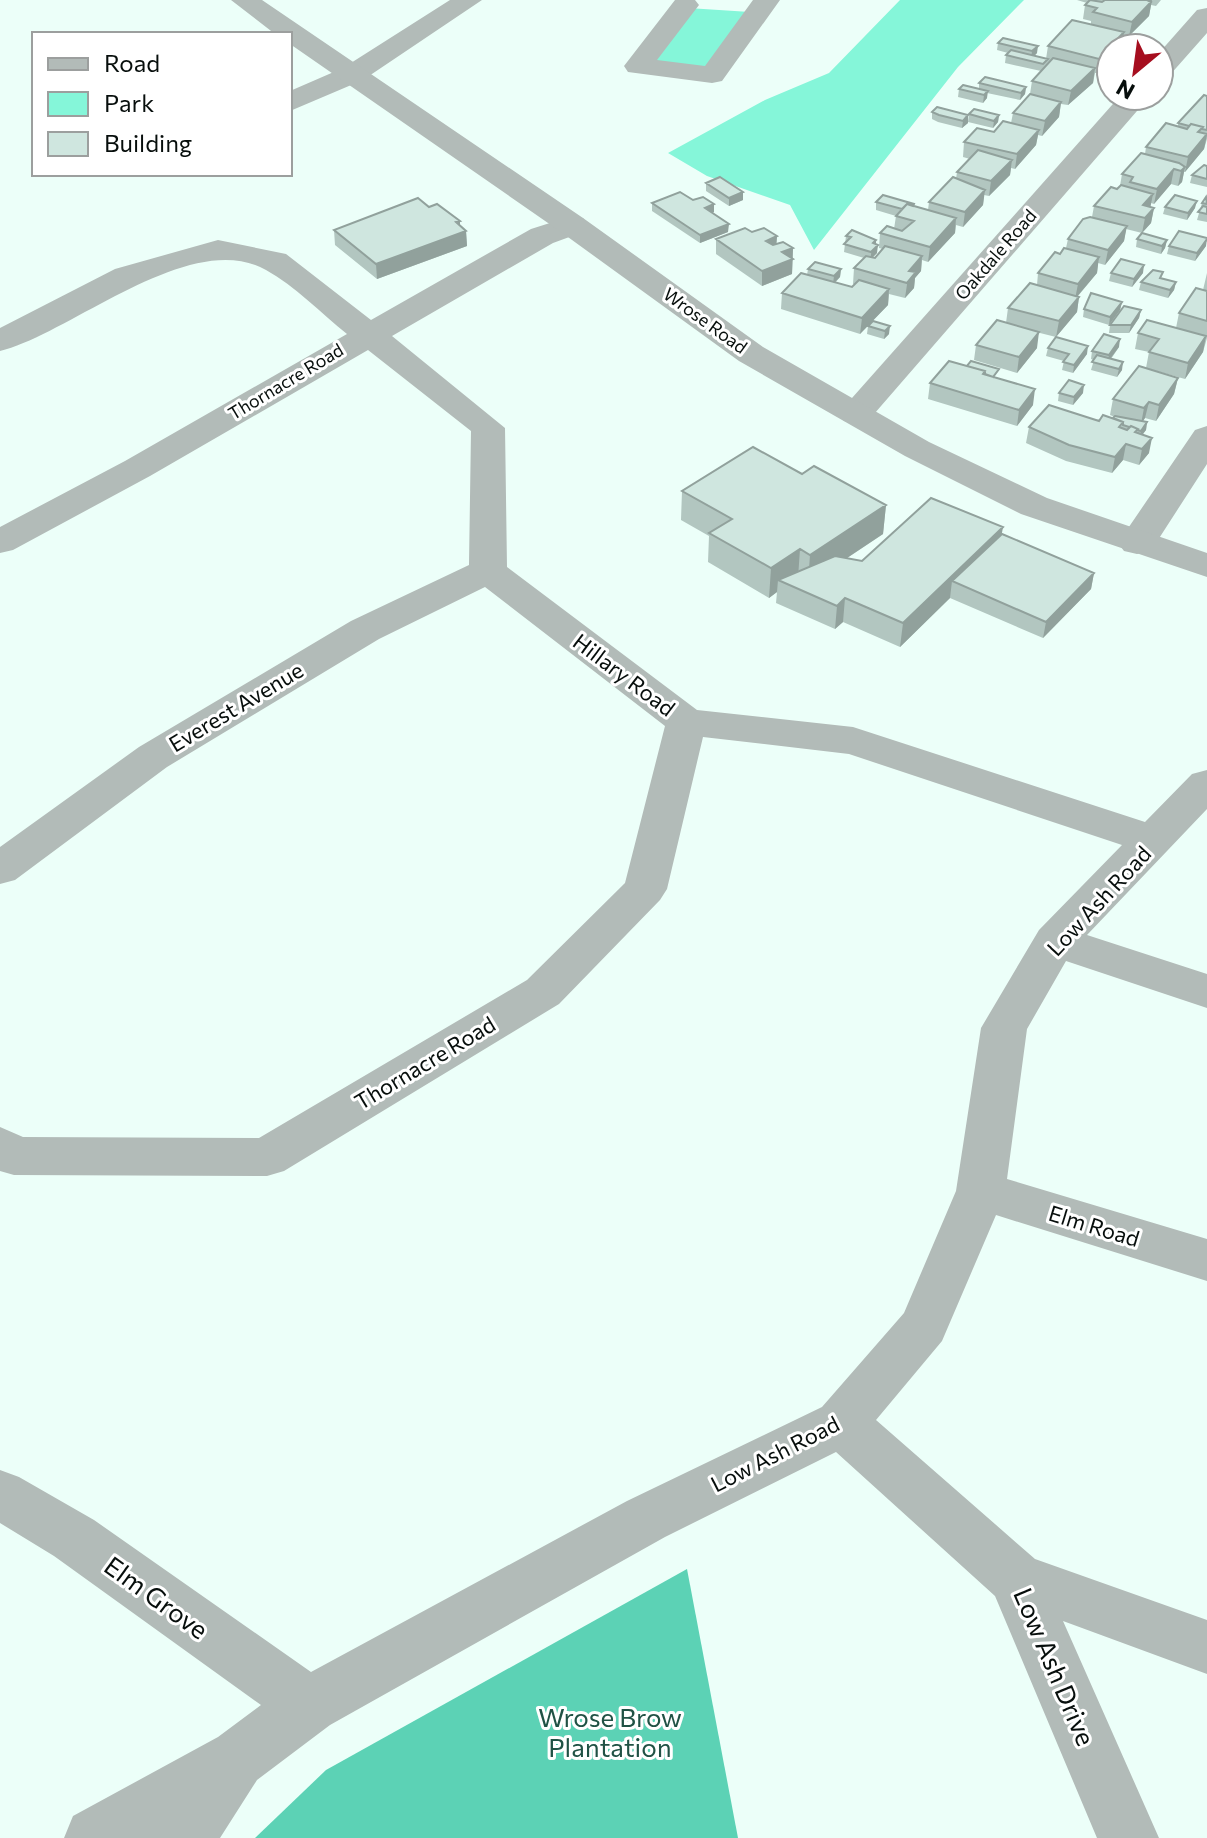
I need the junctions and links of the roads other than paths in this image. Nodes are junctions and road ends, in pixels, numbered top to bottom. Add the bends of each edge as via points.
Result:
1 (244, 0) edge
2 (469, 0) edge
3 (675, 2) edge
4 (763, 4) edge
5 (1207, 16) edge
6 (291, 32) edge
7 (292, 33) edge
8 (1175, 52) edge
9 (353, 74) junction
10 (292, 101) edge
11 (1122, 112) edge
12 (572, 225) junction
13 (365, 335) junction
14 (0, 341) edge
15 (856, 414) junction
16 (1207, 437) edge
17 (0, 542) edge
18 (1137, 543) junction
19 (1207, 566) edge
20 (488, 571) junction
21 (686, 722) junction
22 (1207, 784) edge
23 (1155, 841) junction
24 (0, 869) edge
25 (1055, 941) junction
26 (1207, 991) edge
27 (0, 1146) edge
28 (981, 1191) junction
29 (1207, 1260) edge
30 (841, 1423) junction
31 (0, 1494) edge
32 (1016, 1578) junction
33 (1207, 1647) edge
34 (309, 1705) junction
35 (239, 1758) junction
36 (95, 1838) edge
37 (184, 1838) edge
38 (1128, 1838) edge

1 - 6 street, Wrose Road
2 - 9 street
3 - 4 street
3 - 4 street via 638,66 712,75
5 - 8 street
7 - 9 street, Wrose Road
9 - 10 street
9 - 12 street, Wrose Road
11 - 15 street, Oakdale Road
12 - 13 street, Thornacre Road via 542,236
12 - 15 street, Wrose Road via 751,354
13 - 14 street via 275,261 218,249 126,276
13 - 17 street, Thornacre Road via 126,478
13 - 20 street via 488,428
15 - 18 street, Wrose Road via 1034,506
16 - 18 street
18 - 19 street, Wrose Road
20 - 21 street, Hillary Road
20 - 24 street, Everest Avenue via 365,630 153,757
21 - 23 street, Hillary Road via 853,741
21 - 27 street, Thornacre Road via 645,889 543,992 267,1157 14,1156
22 - 23 street, Low Ash Road
23 - 25 street, Low Ash Road
25 - 26 street
25 - 28 street, Low Ash Road via 1004,1028
28 - 29 street, Elm Road
28 - 30 street, Low Ash Road via 924,1326
30 - 32 street, Low Ash Drive
30 - 34 street, Low Ash Road via 646,1519
31 - 34 street, Elm Grove via 74,1538
32 - 33 street
32 - 38 street, Low Ash Drive
34 - 35 street, Low Ash Road
35 - 36 street, Low Ash Road
35 - 37 street

